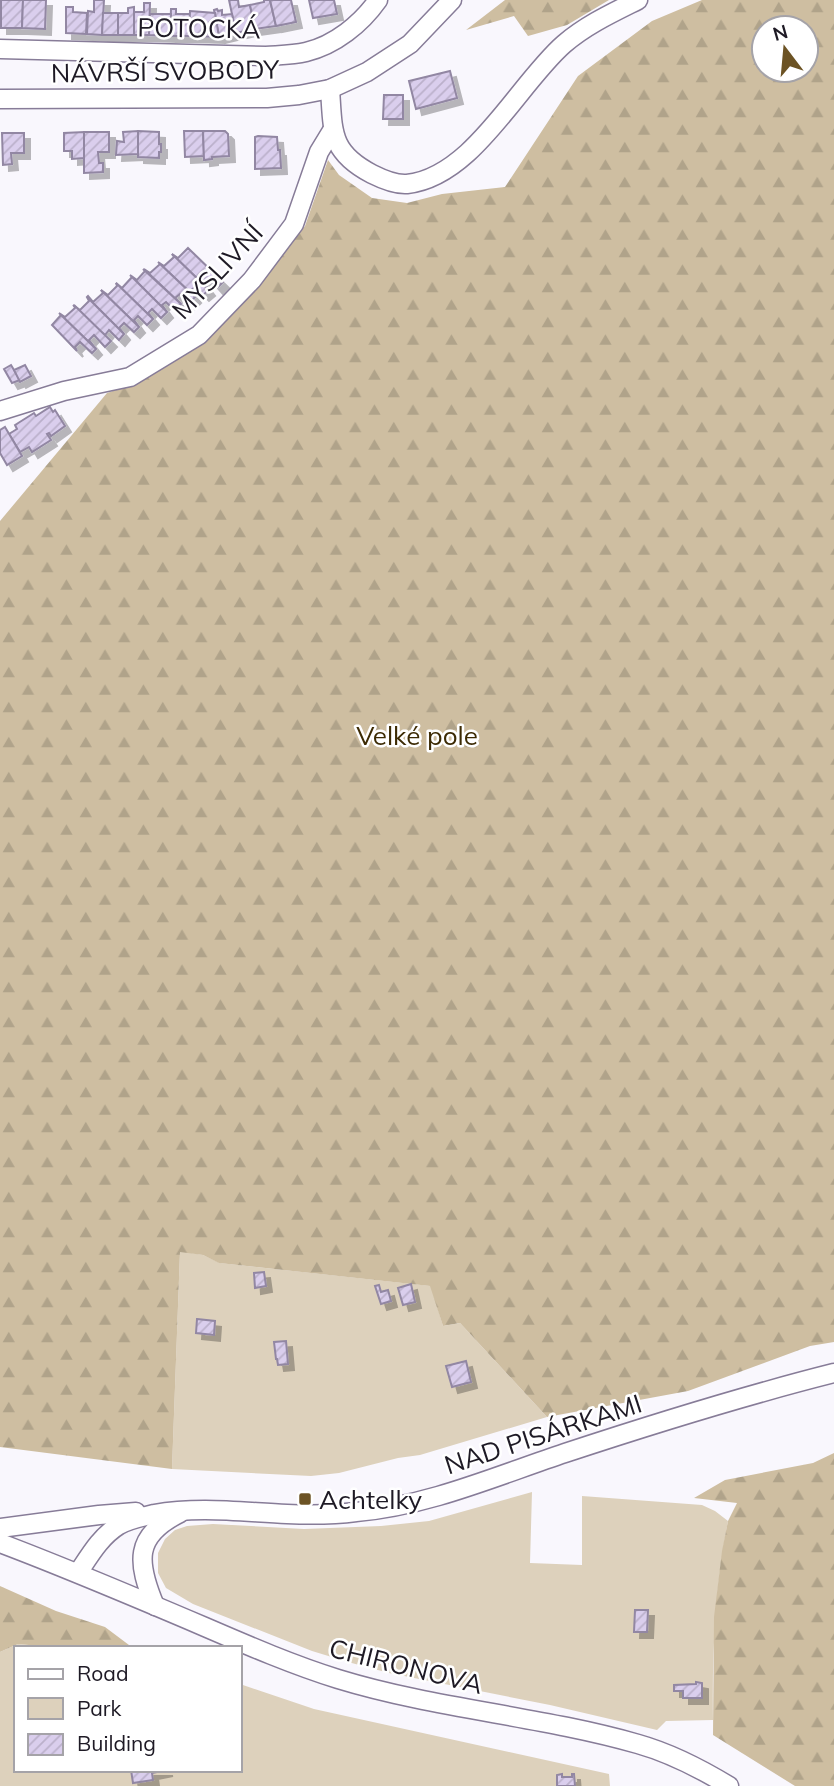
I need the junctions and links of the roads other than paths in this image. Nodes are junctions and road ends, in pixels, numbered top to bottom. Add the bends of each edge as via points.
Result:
1 (378, 0) edge
2 (452, 0) edge
3 (638, 0) edge
4 (0, 49) edge
5 (330, 89) junction
6 (0, 99) edge
7 (333, 129) junction
8 (0, 411) edge
9 (834, 1373) edge
10 (185, 1510) junction
11 (0, 1528) edge
12 (0, 1543) edge
13 (78, 1573) junction
14 (155, 1606) junction
15 (729, 1786) edge

1 - 4 street, POTOCKÁ via 347,32 328,44 293,55
2 - 5 street, NÁVRŠÍ SVOBODY via 410,44
3 - 7 street via 590,24 564,44 472,149 450,168 425,179 406,184 384,180 342,151
5 - 6 street, NÁVRŠÍ SVOBODY via 267,99
5 - 7 street
7 - 8 street, MYSLIVNÍ via 319,152 294,224 252,281 199,335 130,377
9 - 10 street, NAD PISÁRKAMI via 396,1506 328,1514
10 - 11 street
10 - 13 street, NAD PISÁRKAMI via 120,1524 103,1537
10 - 14 street via 157,1528 144,1546 142,1569
12 - 13 street, CHIRONOVA
13 - 14 street, CHIRONOVA
14 - 15 street, CHIRONOVA via 339,1679 639,1744

